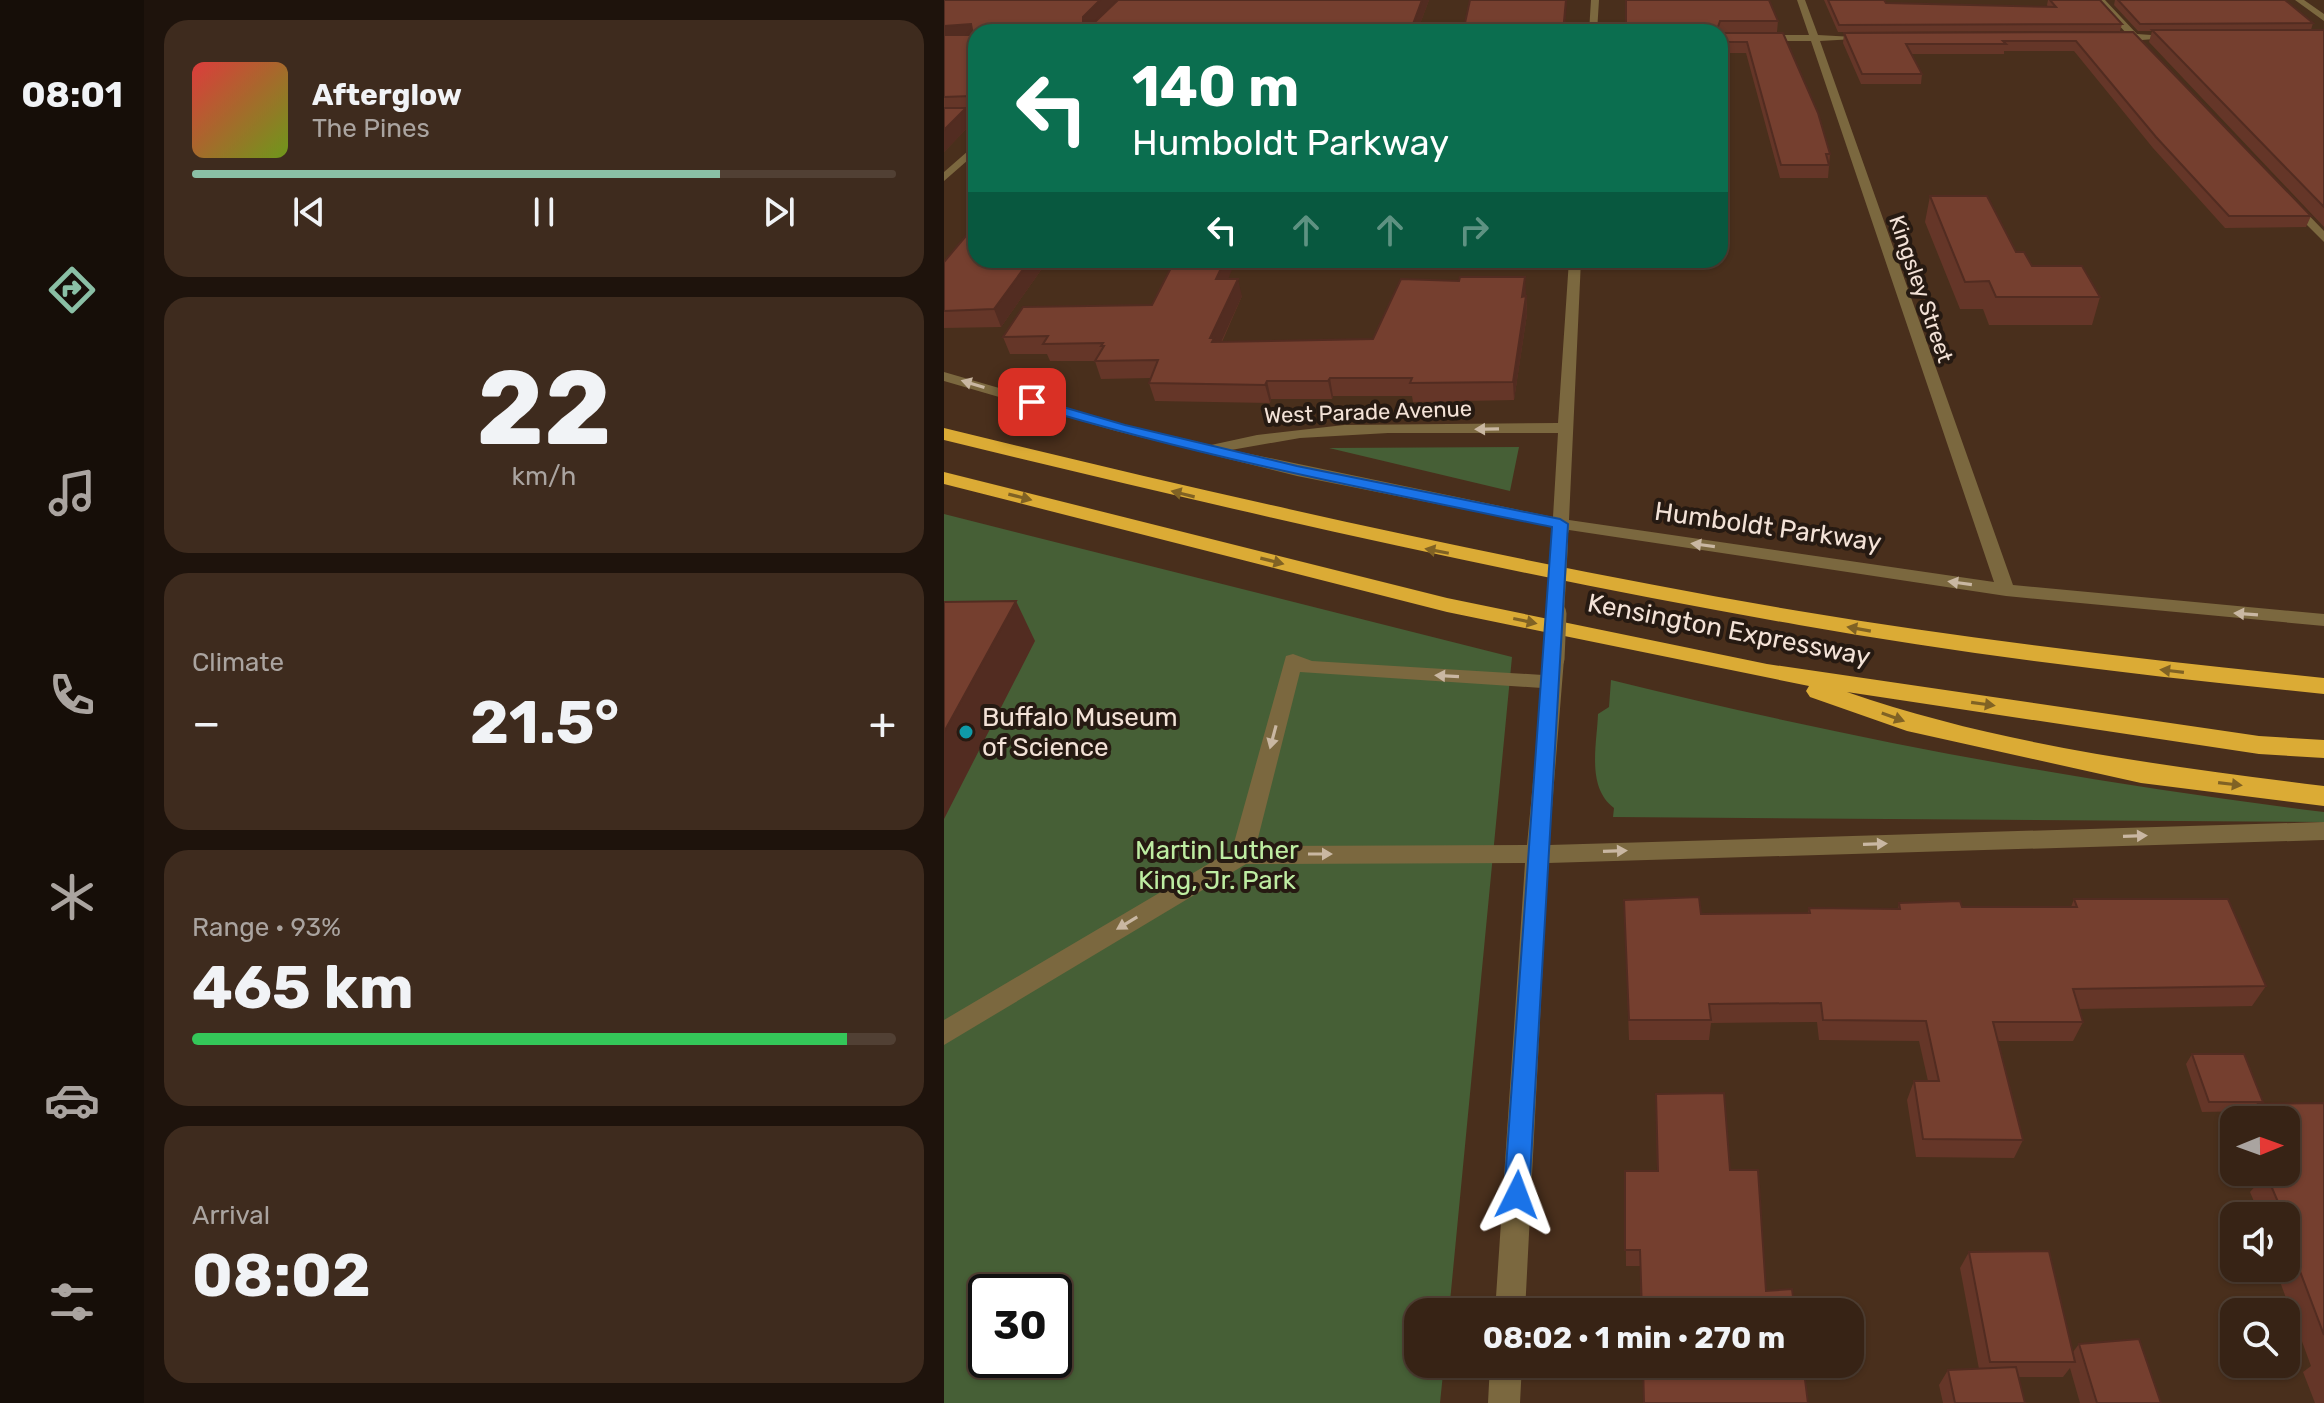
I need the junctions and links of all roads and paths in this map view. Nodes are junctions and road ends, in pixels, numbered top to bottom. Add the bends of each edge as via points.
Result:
1 (1595, 0) edge
2 (1801, 0) edge
3 (2100, 0) edge
4 (2299, 0) edge
5 (2324, 18) edge
6 (1594, 24) edge
7 (2105, 37) edge
8 (2135, 37) junction
9 (2191, 37) edge
10 (1728, 38) edge
11 (1813, 38) junction
12 (1876, 38) edge
13 (2149, 53) edge
14 (944, 117) edge
15 (968, 117) edge
16 (944, 127) edge
17 (968, 127) edge
18 (968, 155) edge
19 (944, 178) edge
20 (2280, 191) edge
21 (2324, 238) edge
22 (1575, 268) edge
23 (944, 376) edge
24 (1565, 428) junction
25 (944, 434) edge
26 (1210, 450) junction
27 (944, 478) edge
28 (1560, 524) junction
29 (2006, 590) junction
30 (2324, 620) edge
31 (1553, 670) junction
32 (1767, 672) junction
33 (2324, 677) edge
34 (2250, 680) junction
35 (2324, 686) edge
36 (2324, 749) edge
37 (2324, 796) edge
38 (2322, 835) edge
39 (1537, 854) junction
40 (1242, 855) junction
41 (944, 1033) edge
42 (1511, 1298) edge
43 (1505, 1378) edge
44 (1504, 1403) edge

1 - 6 street
2 - 11 street, Kingsley Street
3 - 8 street
4 - 5 street
7 - 8 street
8 - 9 street
8 - 13 street
10 - 11 street
11 - 12 street
11 - 29 street, Kingsley Street
14 - 15 street
16 - 17 street
18 - 19 street
20 - 21 street
22 - 24 street
26 -> 23 street, West Parade Avenue
24 -> 26 street, West Parade Avenue via 1321,431 1255,438
24 - 28 street
34 -> 25 highway, Kensington Expressway via 1940,643 1733,608 1415,547
26 - 28 street, Humboldt Parkway
27 -> 32 highway, Kensington Expressway via 1447,605
29 -> 28 street, Humboldt Parkway
28 - 31 street, bridge
30 -> 29 street, Humboldt Parkway
31 - 39 street
31 -> 40 street via 1309,668 1293,661
32 -> 36 highway, Kensington Expressway via 2259,745
32 -> 37 highway via 1907,722 2141,773
33 - 34 highway
34 - 35 highway, Kensington Expressway
39 -> 38 street
40 -> 39 street
39 - 42 street
40 -> 41 street
43 - 44 street

